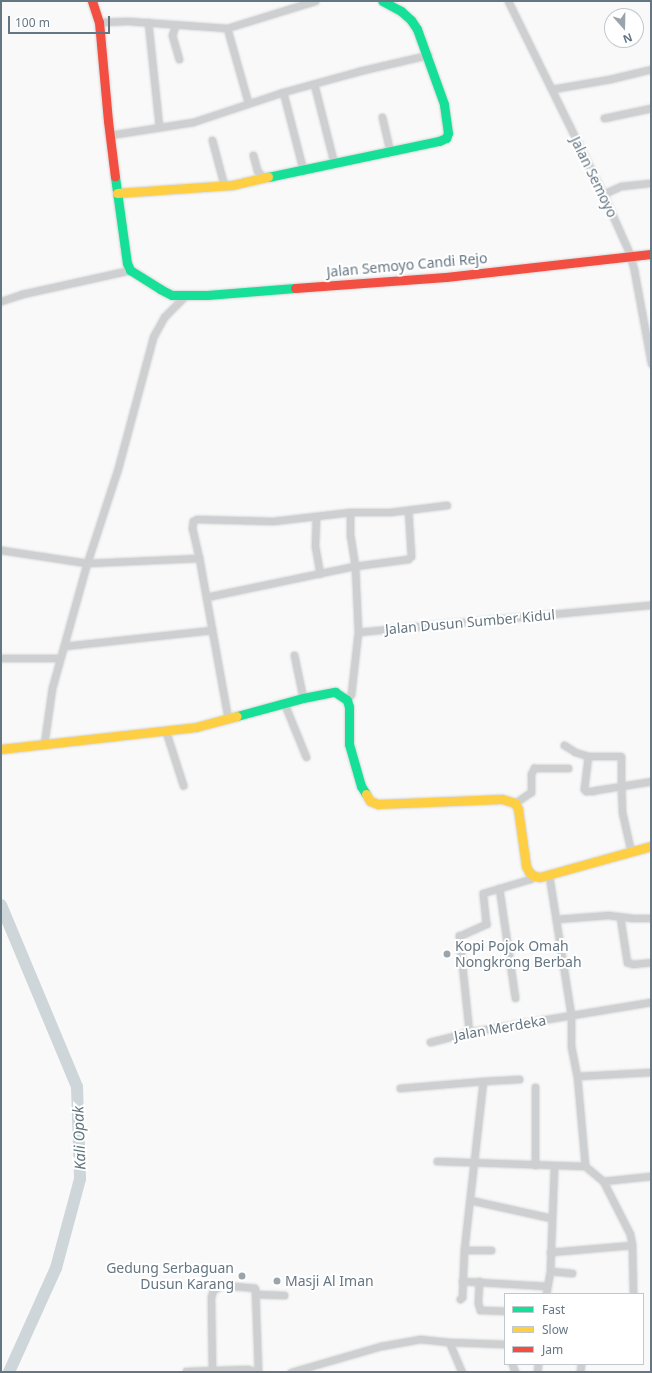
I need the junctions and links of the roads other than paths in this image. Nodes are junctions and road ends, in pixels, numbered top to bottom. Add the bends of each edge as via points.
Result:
1 (92, 1) edge
2 (315, 1) edge
3 (382, 1) edge
4 (508, 1) edge
5 (99, 22) junction
6 (148, 22) junction
7 (175, 26) junction
8 (227, 28) junction
9 (428, 55) junction
10 (178, 59) dead end
11 (651, 69) edge
12 (314, 84) junction
13 (552, 89) junction
14 (283, 92) junction
15 (248, 102) junction
16 (651, 108) edge
17 (382, 117) dead end
18 (604, 118) dead end
19 (159, 126) junction
20 (110, 135) junction
21 (212, 140) dead end
22 (390, 151) junction
23 (253, 155) dead end
24 (334, 163) junction
25 (303, 170) junction
26 (264, 179) junction
27 (651, 183) edge
28 (224, 185) junction
29 (117, 193) junction
30 (603, 194) junction
31 (651, 254) edge
32 (630, 257) junction
33 (130, 270) junction
34 (186, 294) junction
35 (1, 301) edge
36 (651, 363) edge
37 (447, 505) dead end
38 (408, 510) junction
39 (350, 512) junction
40 (316, 516) junction
41 (1, 550) edge
42 (199, 558) junction
43 (88, 563) junction
44 (355, 566) junction
45 (320, 574) junction
46 (206, 597) junction
47 (651, 605) edge
48 (212, 630) junction
49 (358, 632) junction
50 (64, 646) junction
51 (294, 655) dead end
52 (2, 658) edge
53 (60, 658) junction
54 (303, 698) junction
55 (347, 700) junction
56 (284, 703) junction
57 (228, 719) junction
58 (166, 732) junction
59 (44, 744) junction
60 (564, 745) dead end
61 (1, 749) edge
62 (588, 756) junction
63 (306, 757) dead end
64 (568, 768) dead end
65 (651, 781) edge
66 (183, 784) dead end
67 (621, 786) junction
68 (515, 803) junction
69 (651, 846) edge
70 (631, 852) junction
71 (534, 876) junction
72 (549, 876) junction
73 (499, 888) junction
74 (620, 917) junction
75 (651, 918) edge
76 (556, 919) junction
77 (651, 962) edge
78 (515, 998) dead end
79 (651, 1002) edge
80 (571, 1015) junction
81 (469, 1032) junction
82 (430, 1042) dead end
83 (651, 1072) edge
84 (577, 1076) junction
85 (519, 1079) dead end
86 (483, 1080) junction
87 (535, 1087) dead end
88 (400, 1088) dead end
89 (437, 1161) dead end
90 (474, 1162) junction
91 (535, 1165) junction
92 (554, 1166) junction
93 (585, 1166) junction
94 (651, 1176) edge
95 (603, 1181) junction
96 (470, 1200) junction
97 (551, 1218) junction
98 (632, 1245) junction
99 (464, 1250) junction
100 (491, 1250) dead end
101 (550, 1252) junction
102 (550, 1271) junction
103 (572, 1273) dead end
104 (462, 1281) junction
105 (479, 1281) junction
106 (547, 1286) junction
107 (546, 1293) edge
108 (633, 1293) edge
109 (255, 1294) junction
110 (284, 1295) dead end
111 (460, 1299) dead end
112 (504, 1312) edge
113 (449, 1342) junction
114 (504, 1345) edge
115 (186, 1371) edge
116 (212, 1372) edge
117 (258, 1372) edge
118 (291, 1372) edge
119 (462, 1372) edge

1 - 5 street
2 - 8 street
3 - 9 street via 401,11 411,20
4 - 13 street, Jalan Semoyo
5 - 6 street
5 - 20 street
6 - 7 street
6 - 19 street
7 - 8 street
7 - 10 street via 172,35
8 - 15 street
9 - 12 street
9 - 22 street via 444,104 448,133 446,138 439,141
11 - 13 street
12 - 14 street
12 - 24 street
13 - 30 street, Jalan Semoyo
14 - 15 street
14 - 25 street
15 - 19 street via 206,118
16 - 18 street
17 - 22 street
19 - 20 street
20 - 29 street
21 - 28 street
22 - 24 street
23 - 26 street via 257,170
24 - 25 street
25 - 26 street
26 - 28 street
27 - 30 street via 621,186
28 - 29 street
29 - 33 street
30 - 32 street, Jalan Semoyo
31 - 32 street, Jalan Semoyo Candi Rejo
32 - 34 street, Jalan Semoyo Candi Rejo via 446,276 207,295
32 - 36 street, Jalan Semoyo
33 - 34 street, Jalan Semoyo Candi Rejo via 172,295
33 - 35 street
34 - 43 street via 154,333 118,468
37 - 38 street
38 - 39 street
38 - 44 street via 410,559
39 - 40 street
39 - 44 street via 350,536
40 - 42 street via 273,521 197,519 193,521 192,528
40 - 45 street via 315,546
41 - 43 street
42 - 43 street
42 - 46 street
43 - 50 street
44 - 45 street
44 - 49 street
45 - 46 street
46 - 48 street
47 - 49 street, Jalan Dusun Sumber Kidul
48 - 50 street
48 - 57 street
49 - 55 street via 350,694
50 - 53 street
51 - 54 street
52 - 53 street
53 - 59 street via 52,688
54 - 55 street via 335,692
54 - 56 street
55 - 68 street via 349,744 361,786 370,802 395,804 502,799
56 - 57 street
56 - 63 street
57 - 58 street
58 - 59 street
58 - 66 street
59 - 61 street
60 - 62 street
62 - 67 street via 620,756
62 - 67 street via 584,789 586,791
64 - 68 street via 534,768 531,774 531,792
65 - 67 street
67 - 70 street via 623,820
68 - 71 street via 526,866
69 - 70 street
70 - 72 street
71 - 72 street
71 - 73 street
72 - 76 street
73 - 78 street
73 - 81 street via 483,893 486,924 460,936
74 - 75 street
74 - 76 street via 595,915
74 - 77 street via 627,962
76 - 80 street
79 - 80 street, Jalan Merdeka
80 - 81 street, Jalan Merdeka
80 - 84 street via 571,1046
81 - 82 street, Jalan Merdeka
83 - 84 street
84 - 93 street
85 - 86 street
86 - 88 street
86 - 90 street
87 - 91 street
89 - 90 street
90 - 91 street
90 - 96 street
91 - 92 street
92 - 93 street
92 - 97 street
93 - 95 street
94 - 95 street
95 - 98 street via 630,1234
96 - 97 street
96 - 99 street
97 - 101 street
98 - 101 street
98 - 108 street
99 - 100 street
99 - 104 street
101 - 102 street
102 - 103 street
102 - 106 street
104 - 105 street
104 - 111 street
105 - 106 street
105 - 112 street via 480,1310
106 - 107 street
109 - 110 street
109 - 116 street via 254,1288 222,1285 213,1290
109 - 117 street
113 - 114 street
113 - 118 street via 420,1339 381,1346
113 - 119 street
115 - 116 street
116 - 117 street via 247,1369

